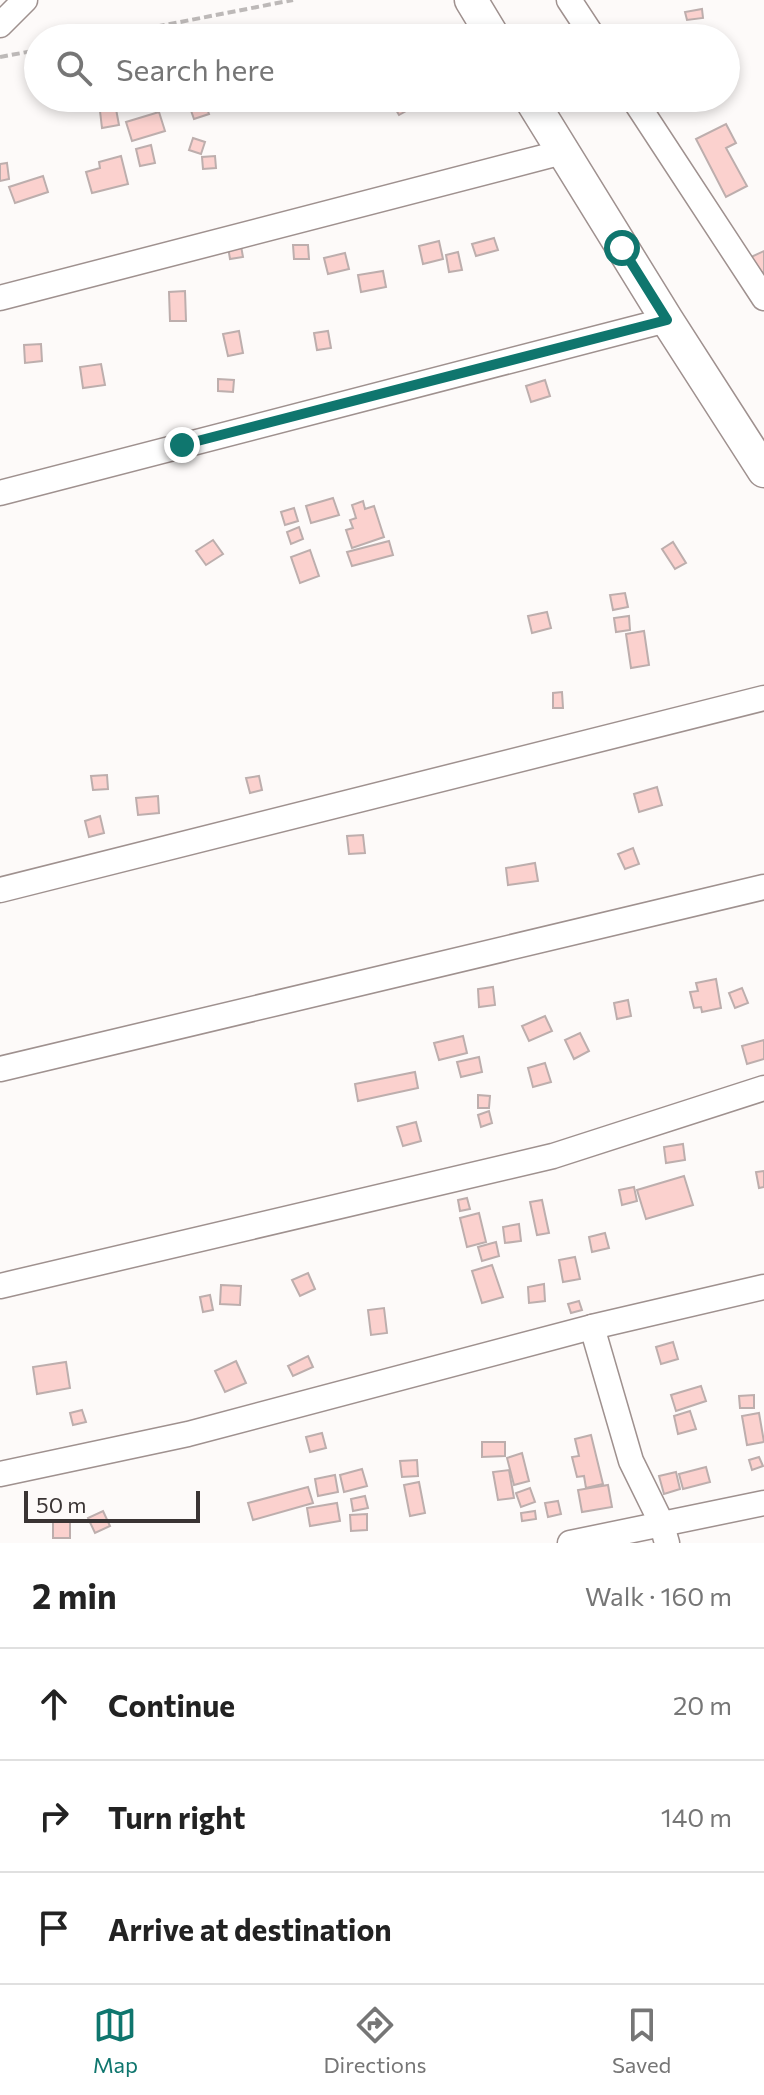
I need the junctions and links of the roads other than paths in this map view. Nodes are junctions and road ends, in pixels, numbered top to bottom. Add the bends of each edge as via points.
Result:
1 (25, 0) edge
2 (471, 0) edge
3 (569, 0) edge
4 (486, 24) edge
5 (585, 24) edge
6 (0, 25) edge
7 (539, 112) edge
8 (642, 112) edge
9 (563, 152) junction
10 (0, 298) edge
11 (764, 298) edge
12 (667, 320) junction
13 (764, 471) edge
14 (0, 493) edge
15 (764, 698) edge
16 (764, 887) edge
17 (0, 890) edge
18 (0, 1069) edge
19 (764, 1088) edge
20 (0, 1286) edge
21 (764, 1287) edge
22 (592, 1327) junction
23 (0, 1474) edge
24 (764, 1503) edge
25 (664, 1533) edge
26 (570, 1543) edge

1 - 6 street
2 - 4 main road
3 - 5 street
7 - 9 main road
8 - 11 street
9 - 10 street
9 - 12 main road
12 - 13 main road
12 - 14 street
15 - 17 street
16 - 18 street
19 - 20 street via 553,1156
21 - 22 street
22 - 23 street via 188,1434
22 - 25 street via 631,1461
24 - 25 street
25 - 26 street

